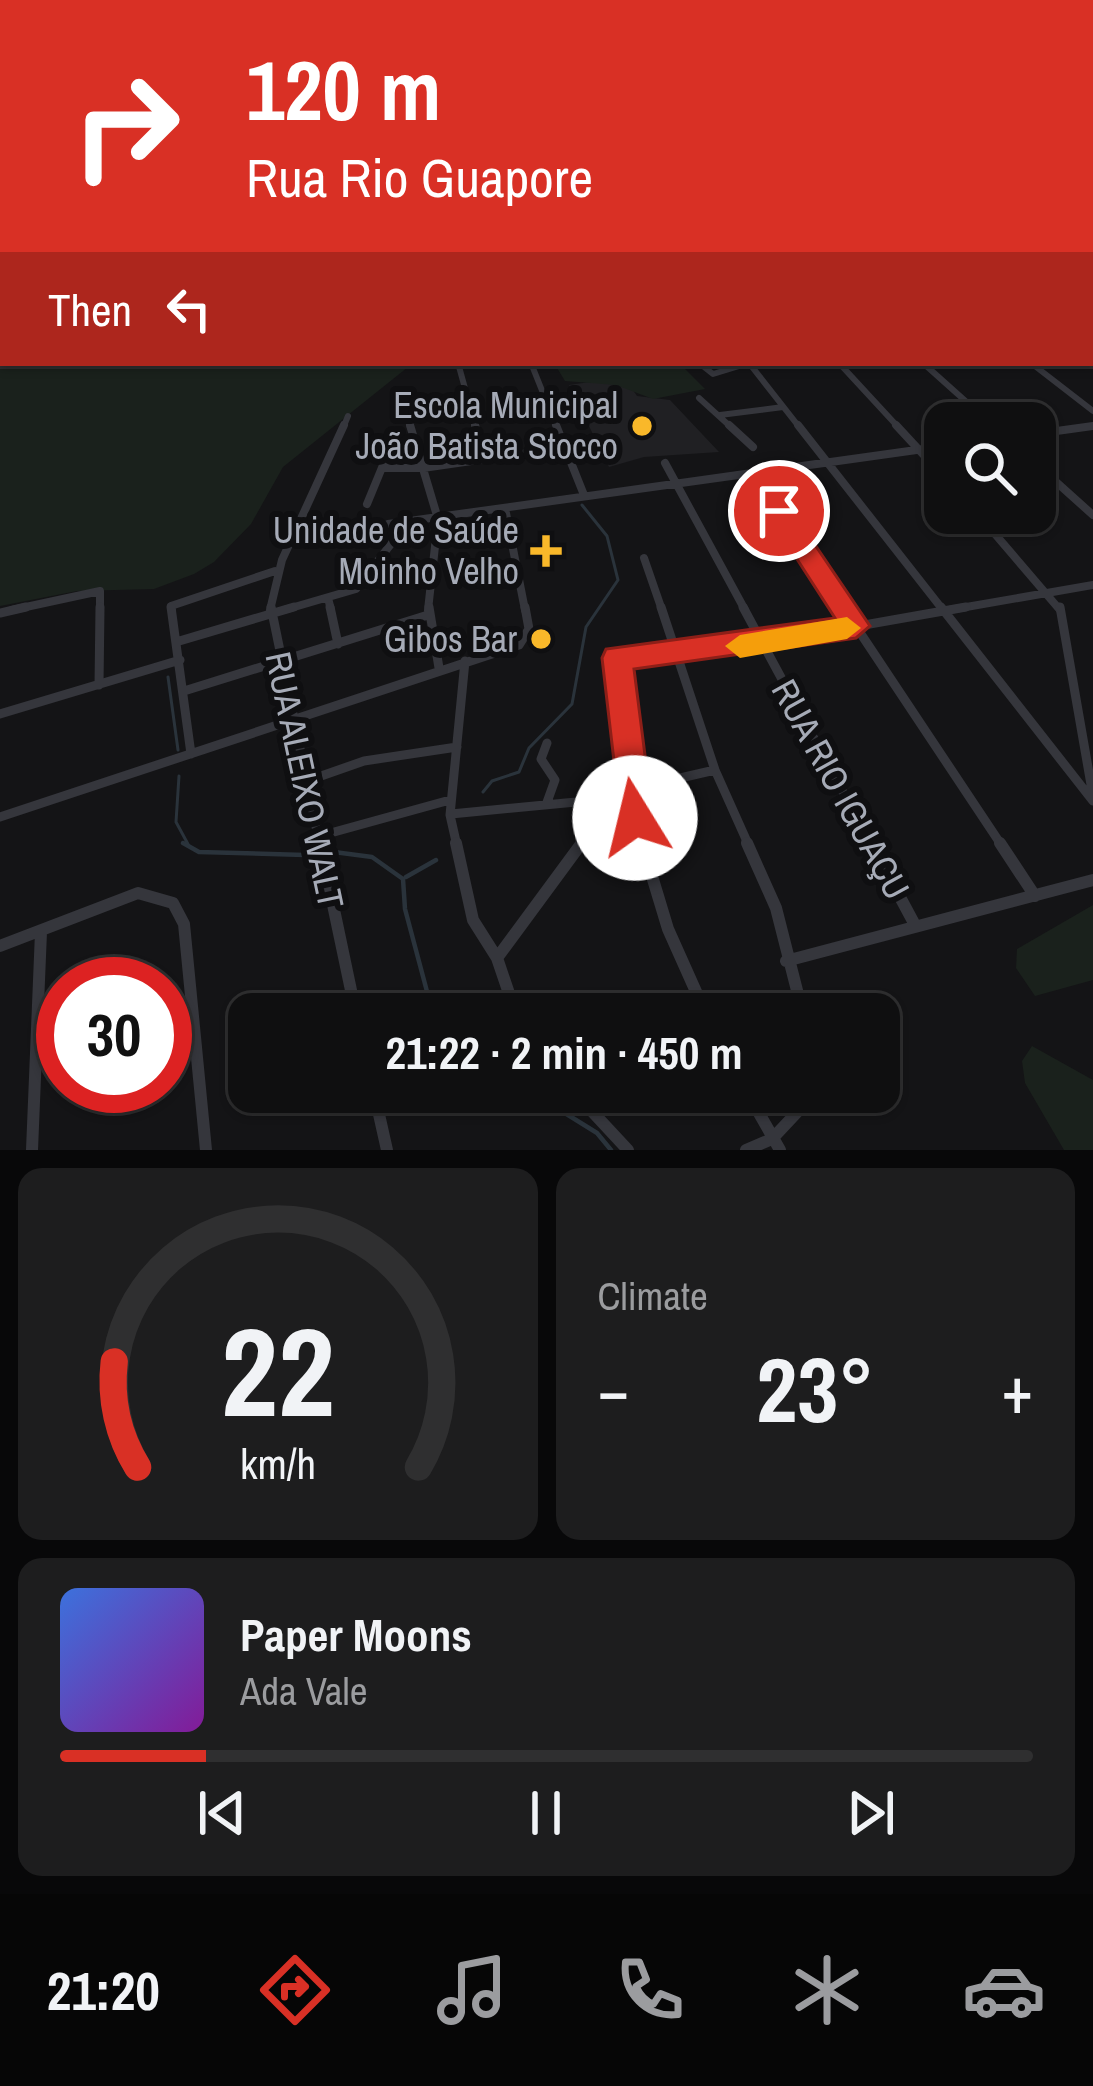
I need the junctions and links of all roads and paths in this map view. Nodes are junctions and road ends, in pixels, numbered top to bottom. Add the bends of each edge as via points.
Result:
1 (459, 366) edge
2 (532, 366) edge
3 (703, 366) edge
4 (739, 366) edge
5 (751, 366) edge
6 (842, 366) edge
7 (926, 366) edge
8 (1035, 366) edge
9 (699, 398) dead end
10 (967, 402) edge
11 (784, 406) junction
12 (1093, 412) edge
13 (348, 416) dead end
14 (719, 416) junction
15 (408, 420) dead end
16 (1093, 426) edge
17 (1056, 431) edge
18 (753, 447) dead end
19 (562, 448) junction
20 (924, 449) edge
21 (920, 450) junction
22 (388, 453) dead end
23 (924, 454) edge
24 (484, 459) junction
25 (828, 462) junction
26 (664, 463) dead end
27 (382, 468) junction
28 (423, 468) junction
29 (753, 472) junction
30 (1056, 482) edge
31 (675, 483) junction
32 (584, 496) junction
33 (367, 504) dead end
34 (505, 508) junction
35 (1093, 515) edge
36 (438, 519) junction
37 (388, 524) dead end
38 (406, 525) junction
39 (997, 534) edge
40 (644, 558) dead end
41 (275, 571) junction
42 (1093, 585) edge
43 (1051, 592) junction
44 (328, 598) junction
45 (944, 610) junction
46 (270, 611) junction
47 (0, 613) edge
48 (428, 615) junction
49 (856, 626) junction
50 (176, 642) junction
51 (338, 644) junction
52 (762, 644) junction
53 (673, 656) junction
54 (180, 660) junction
55 (465, 661) junction
56 (279, 663) junction
57 (439, 668) junction
58 (99, 685) junction
59 (184, 691) junction
60 (0, 714) edge
61 (291, 721) junction
62 (547, 742) dead end
63 (458, 747) junction
64 (191, 754) junction
65 (715, 770) junction
66 (304, 782) junction
67 (630, 792) junction
68 (1093, 798) edge
69 (451, 800) junction
70 (546, 805) junction
71 (450, 814) junction
72 (0, 818) edge
73 (316, 837) junction
74 (640, 843) junction
75 (1093, 880) edge
76 (1035, 896) junction
77 (915, 925) junction
78 (40, 932) junction
79 (0, 946) edge
80 (497, 958) junction
81 (786, 961) junction
82 (351, 993) edge
83 (509, 993) edge
84 (694, 993) edge
85 (796, 993) edge
86 (379, 1113) edge
87 (594, 1113) edge
88 (759, 1113) edge
89 (800, 1113) edge
90 (776, 1144) edge
91 (32, 1150) edge
92 (206, 1150) edge
93 (387, 1150) edge
94 (628, 1150) edge
95 (746, 1150) edge

1 - 24 street
2 - 19 street
3 - 4 street via 713,374
5 - 11 street
6 - 21 street
7 - 10 street
8 - 12 street
9 - 14 street
11 - 14 street
11 - 25 street
13 - 41 street, RUA ALEIXO WALT
14 - 18 street
15 - 28 street
16 - 17 street
19 - 24 street
19 - 32 street
20 - 21 street
21 - 23 street
21 - 25 street
22 - 27 street
24 - 28 street
25 - 29 street
25 - 45 street
26 - 31 street, RUA RIO IGUAÇU
27 - 28 street
27 - 33 street
28 - 36 street
29 - 31 street
29 - 49 street
30 - 35 street
31 - 32 street
31 - 52 street, RUA RIO IGUAÇU
32 - 34 street
34 - 36 street
34 - 55 street via 529,628 526,639
36 - 38 street
36 - 48 street
37 - 38 street
38 - 44 street via 363,583
39 - 43 street
40 - 53 street
41 - 46 street, RUA ALEIXO WALT
41 - 50 street via 177,600
42 - 43 street
43 - 45 street
43 - 68 street
44 - 46 street
44 - 51 street
45 - 49 street
45 - 68 street
46 - 50 street
46 - 56 street, RUA ALEIXO WALT
47 - 58 street via 100,591
48 - 51 street
48 - 57 street
49 - 52 street
49 - 76 street
50 - 54 street
51 - 56 street
52 - 53 street
52 - 77 street, RUA RIO IGUAÇU
53 - 65 street
53 - 67 street via 617,658
54 - 58 street
54 - 59 street
55 - 57 street
55 - 63 street
56 - 59 street
56 - 61 street, RUA ALEIXO WALT
57 - 61 street
58 - 60 street
59 - 64 street
61 - 64 street
61 - 66 street, RUA ALEIXO WALT
62 - 70 street via 541,759 555,780
63 - 66 street via 364,761
63 - 69 street
64 - 72 street
65 - 67 street
65 - 81 street via 776,908
66 - 73 street, RUA ALEIXO WALT
67 - 70 street
67 - 74 street
69 - 71 street
69 - 73 street
70 - 71 street
71 - 80 street via 473,920
73 - 82 street, RUA ALEIXO WALT
74 - 80 street via 580,844
74 - 84 street
75 - 76 street
76 - 77 street
77 - 81 street
78 - 79 street
78 - 91 street
78 - 92 street via 138,893 162,892 175,901 184,924
80 - 83 street
81 - 85 street
86 - 93 street
87 - 94 street
88 - 90 street
89 - 90 street
90 - 95 street

